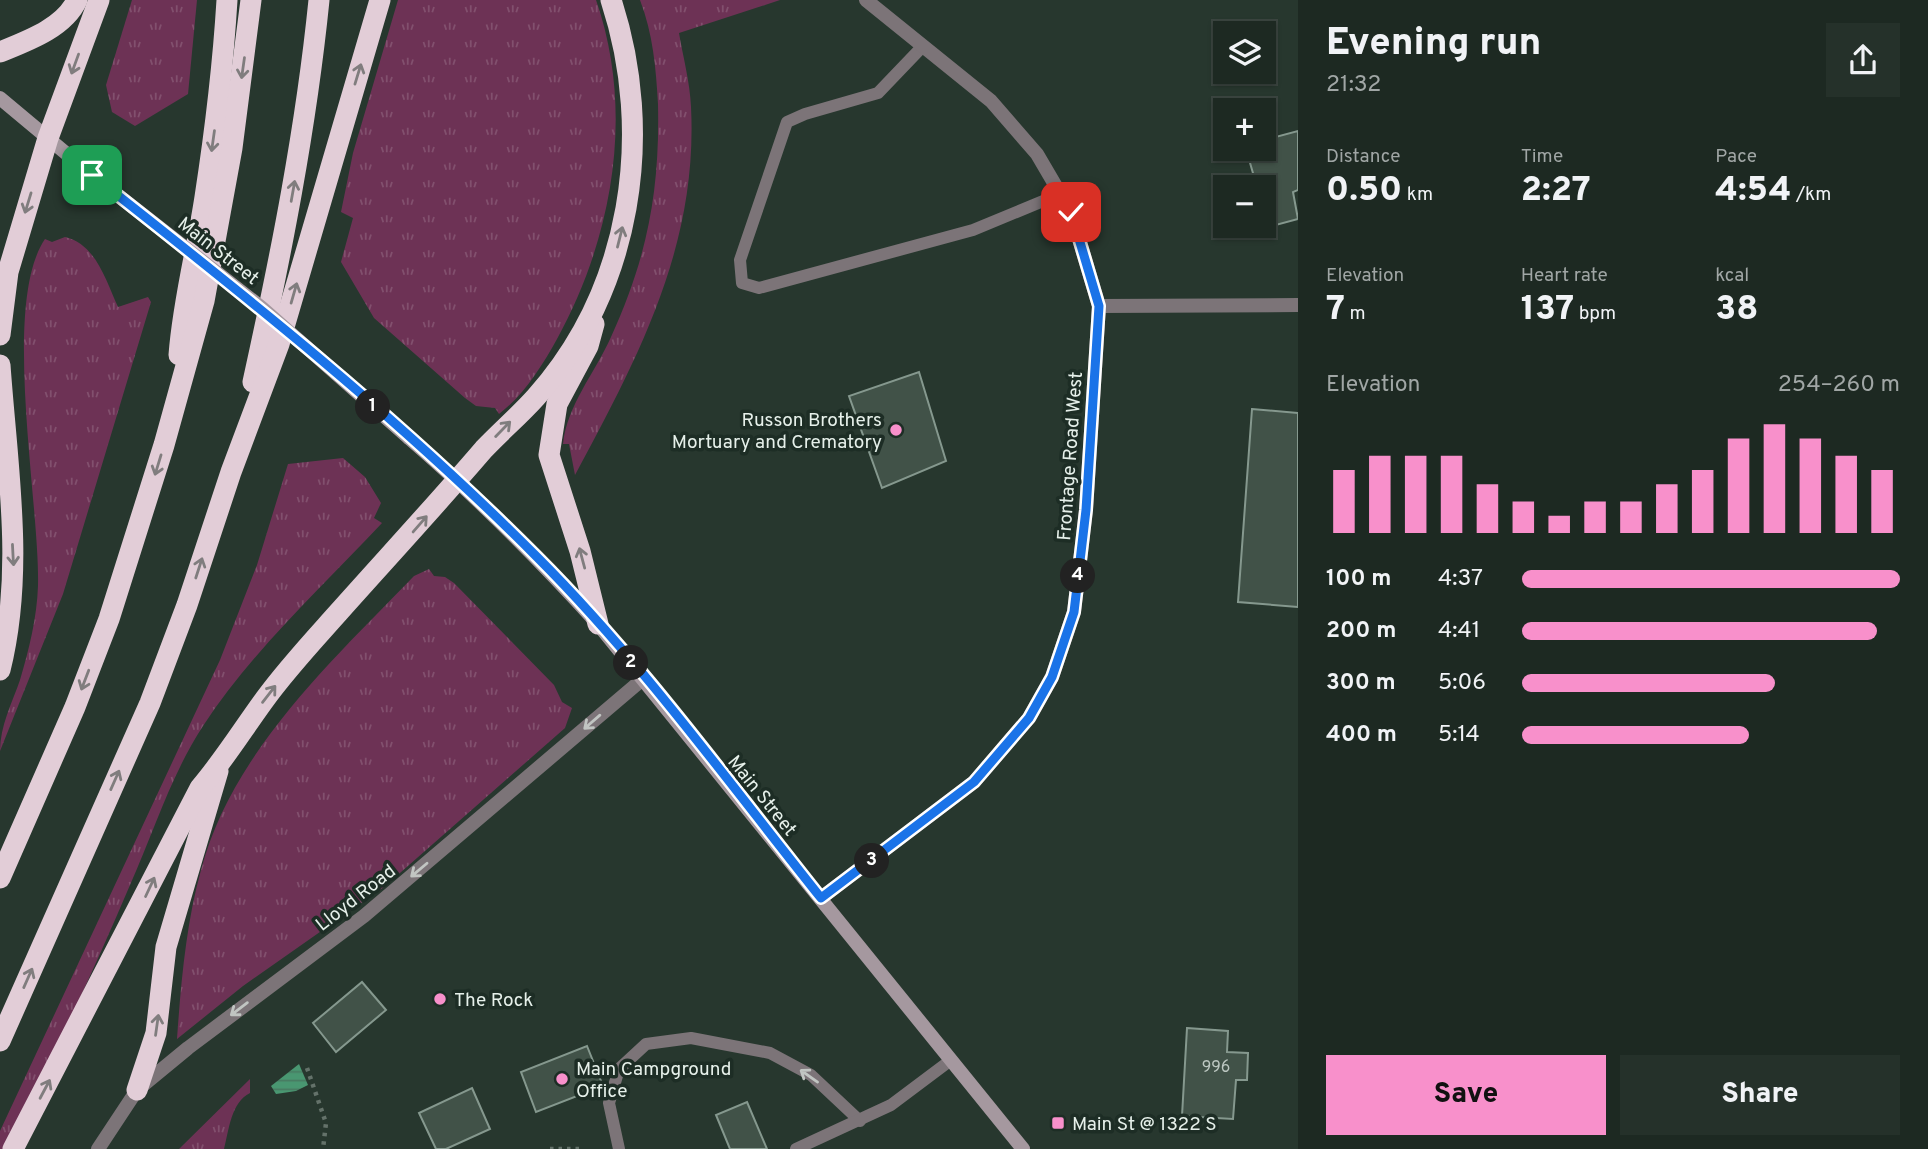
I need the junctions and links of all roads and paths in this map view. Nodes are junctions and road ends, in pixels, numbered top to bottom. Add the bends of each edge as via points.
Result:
1 (77, 0) edge
2 (99, 0) edge
3 (227, 0) edge
4 (251, 0) edge
5 (318, 0) edge
6 (380, 0) edge
7 (611, 0) edge
8 (866, 0) edge
9 (923, 46) junction
10 (0, 52) edge
11 (0, 98) edge
12 (48, 138) junction
13 (1060, 194) junction
14 (1298, 305) edge
15 (1099, 306) junction
16 (592, 310) junction
17 (0, 335) edge
18 (0, 365) edge
19 (175, 399) junction
20 (230, 472) junction
21 (458, 480) junction
22 (598, 624) junction
23 (0, 670) edge
24 (643, 678) junction
25 (220, 765) junction
26 (0, 877) edge
27 (821, 898) junction
28 (0, 1041) edge
29 (951, 1060) junction
30 (307, 1068) dead end
31 (137, 1090) junction
32 (860, 1121) junction
33 (13, 1149) edge
34 (98, 1149) edge
35 (323, 1149) edge
36 (550, 1149) edge
37 (579, 1149) edge
38 (619, 1149) edge
39 (796, 1149) edge
40 (1023, 1149) edge

1 - 10 highway via 73,9 37,37
2 -> 12 highway
3 -> 19 highway via 214,129 181,327
4 -> 19 highway via 217,234 204,301
20 -> 5 highway via 285,236 309,99
20 -> 6 highway via 279,344
16 -> 7 highway via 620,239 634,130 631,76
8 - 9 street, Frontage Road West
9 - 13 street, Frontage Road West via 991,101 1037,154
9 - 13 lane via 878,93 787,122 740,260 742,283 759,288 973,230
11 - 12 main road, Main Street
12 -> 17 highway via 8,272
12 - 21 main road, Main Street, bridge via 262,308
13 - 15 street, Frontage Road West via 1071,212
14 - 15 street
15 - 27 street, Frontage Road West via 1077,589 1052,677 1029,718 974,782
21 -> 16 highway via 537,396
22 -> 16 highway via 549,455 557,404 588,346 594,327
18 -> 23 highway via 14,569 10,626
19 -> 26 highway via 109,619
28 -> 20 highway via 150,703
21 - 22 main road, Main Street
25 -> 21 highway via 266,697
22 - 24 main road, Main Street
24 - 27 main road, Main Street
24 -> 31 street, Lloyd Road via 364,916
31 -> 25 highway via 156,1033 166,947
33 -> 25 highway via 200,788
27 - 29 main road, Main Street
29 - 32 lane via 891,1105
29 - 40 main road, Main Street
30 - 35 path via 327,1123
31 - 34 street, Lloyd Road
32 -> 38 lane via 811,1075 770,1054 691,1038 646,1044 619,1069 609,1103
32 - 39 lane
36 - 37 path

